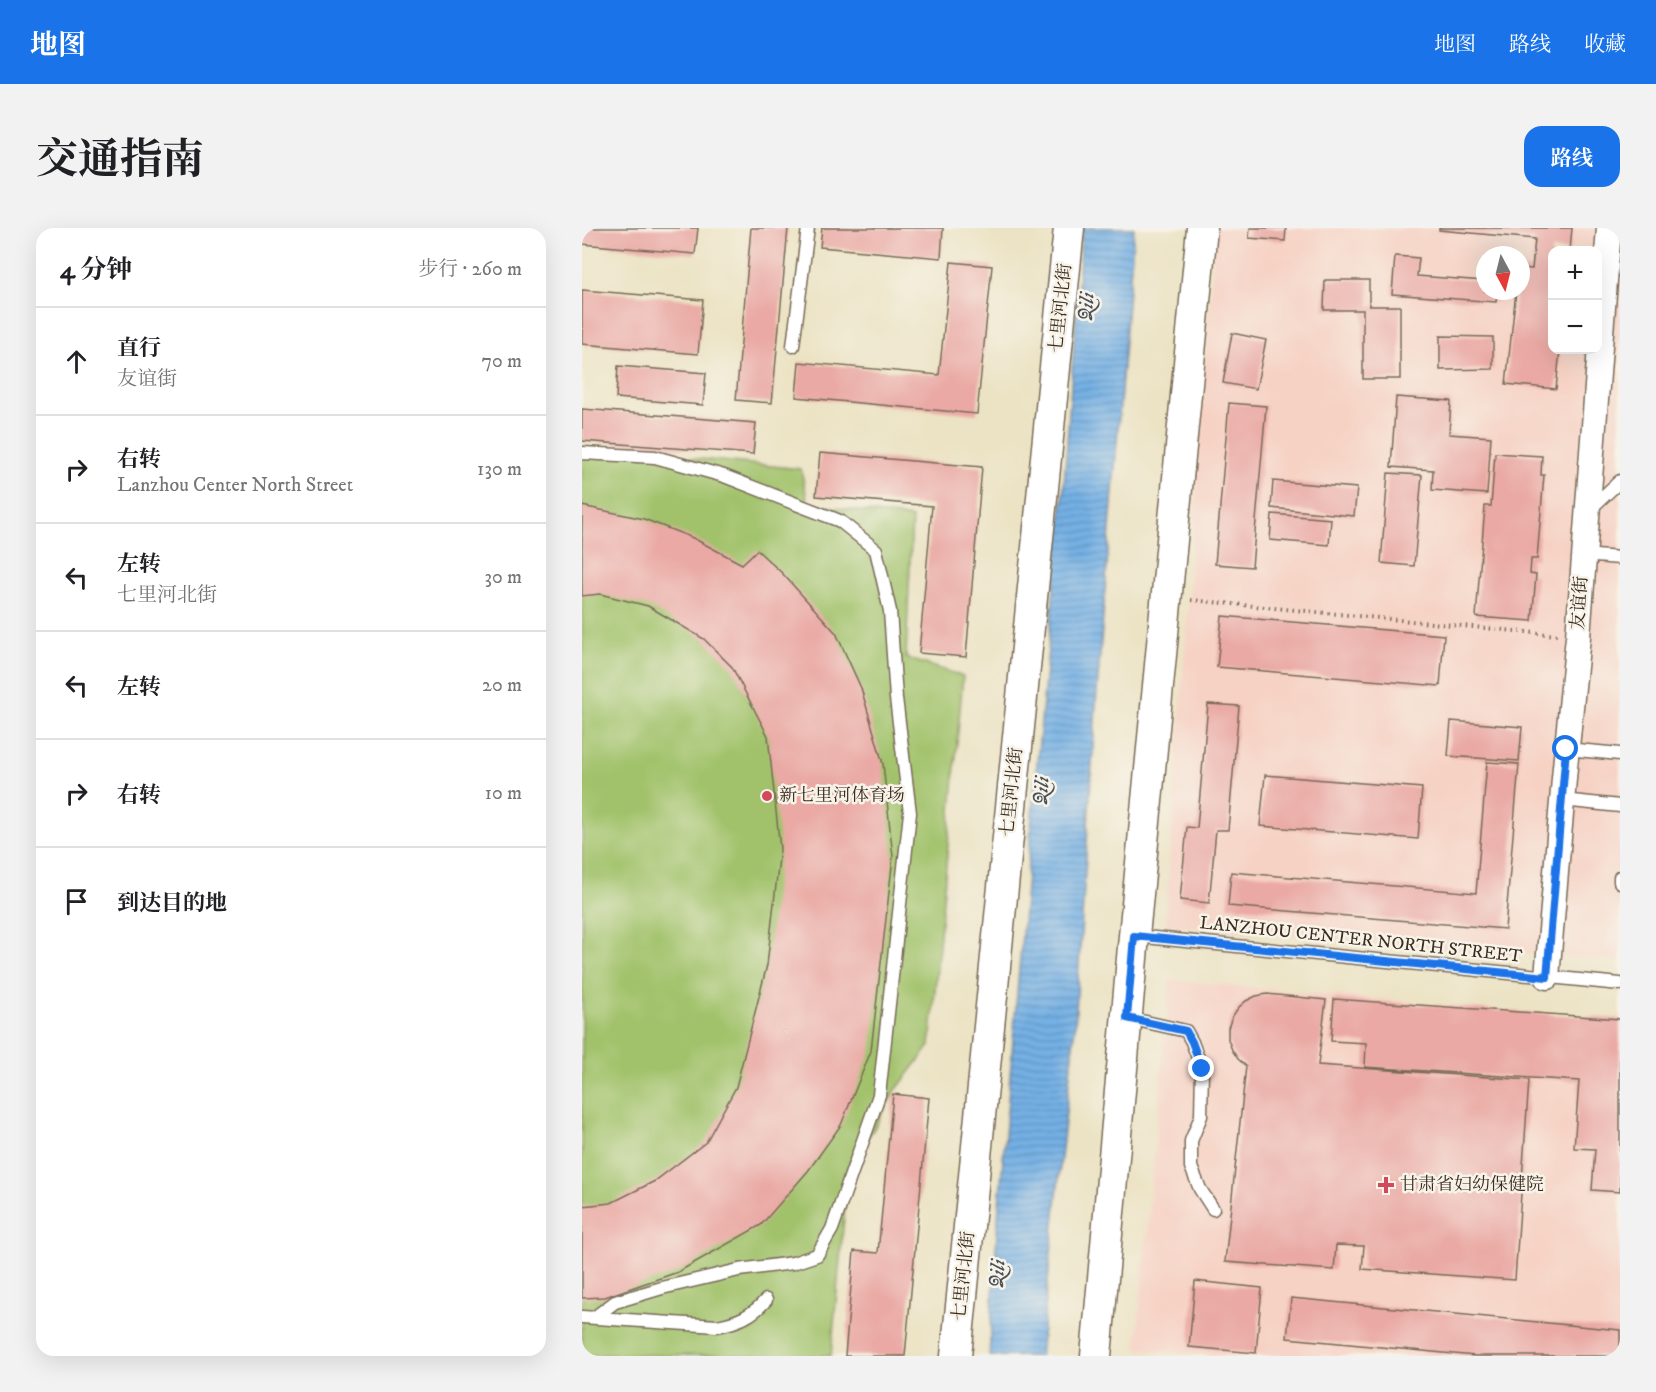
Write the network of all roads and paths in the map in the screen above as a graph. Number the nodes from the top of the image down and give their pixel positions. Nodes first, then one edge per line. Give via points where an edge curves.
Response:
1 (808, 228) edge
2 (1069, 228) edge
3 (1202, 228) edge
4 (1609, 228) edge
5 (794, 346) dead end
6 (582, 453) edge
7 (1620, 481) edge
8 (1587, 512) junction
9 (1583, 555) junction
10 (1620, 558) edge
11 (1167, 598) junction
12 (1578, 637) junction
13 (1566, 749) junction
14 (1620, 754) edge
15 (1562, 800) junction
16 (1620, 806) edge
17 (1620, 877) edge
18 (1620, 882) edge
19 (1134, 936) junction
20 (1547, 977) junction
21 (1620, 984) edge
22 (1127, 1018) junction
23 (1213, 1209) dead end
24 (766, 1300) dead end
25 (582, 1317) edge
26 (595, 1317) junction
27 (956, 1356) edge
28 (1100, 1356) edge

1 - 5 lane
2 - 27 street, 七里河北街
3 - 11 street
4 - 8 street, 友谊街 via 1611,275
6 - 26 lane via 655,457 724,476 840,521 876,550 890,611 910,813 879,1095 832,1229 817,1255 662,1288 615,1302
7 - 8 lane
8 - 9 street, 友谊街
9 - 10 lane
9 - 12 street, 友谊街
11 - 12 path
11 - 19 street
12 - 13 street, 友谊街
13 - 14 lane
13 - 15 street, 友谊街
15 - 16 lane
15 - 20 street, 友谊街
17 - 18 lane
19 - 20 lane, LANZHOU CENTER NORTH STREET
19 - 22 street
20 - 21 lane, LANZHOU CENTER NORTH STREET
22 - 23 lane via 1186,1031 1192,1042 1202,1069 1202,1116 1191,1141 1191,1167
22 - 28 street
24 - 26 lane via 757,1311 737,1322 717,1326
25 - 26 lane

